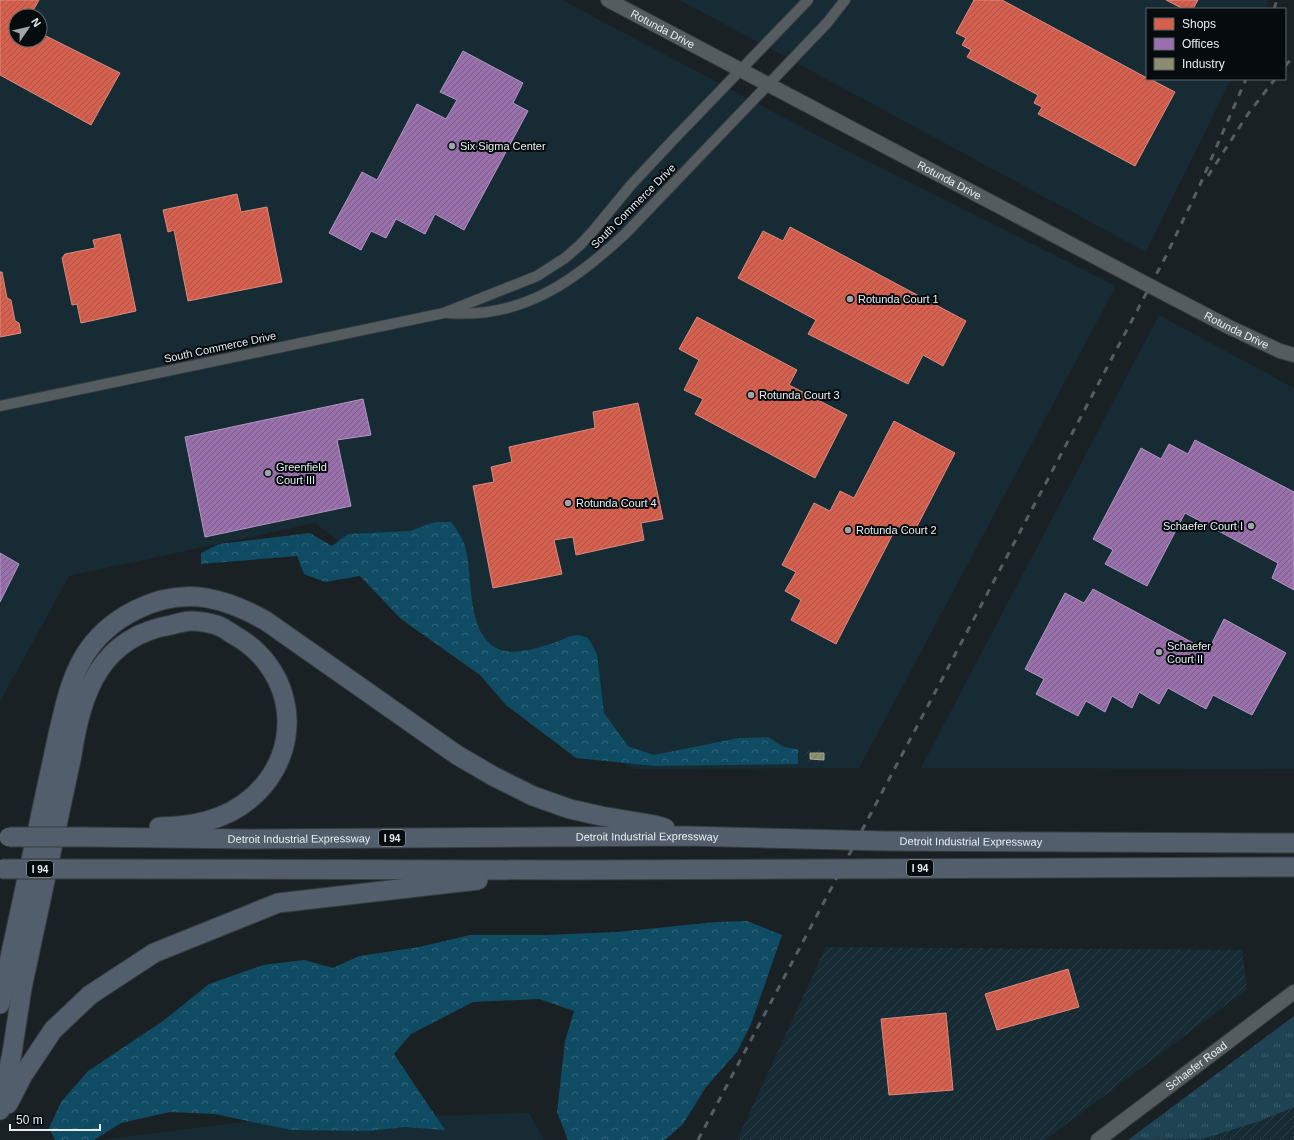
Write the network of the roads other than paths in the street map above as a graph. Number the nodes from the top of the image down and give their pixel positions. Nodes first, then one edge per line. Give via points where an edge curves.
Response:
1 (608, 0) edge
2 (808, 0) edge
3 (845, 0) edge
4 (741, 70) junction
5 (768, 84) junction
6 (444, 313) junction
7 (1294, 354) edge
8 (0, 406) edge
9 (687, 836) junction
10 (4, 837) edge
11 (91, 837) junction
12 (1294, 843) edge
13 (1294, 868) edge
14 (1, 869) edge
15 (570, 870) junction
16 (1294, 992) edge
17 (0, 1004) edge
18 (0, 1110) edge
19 (0, 1119) edge
20 (1098, 1140) edge

1 - 4 main road, Rotunda Drive
2 - 4 street, South Commerce Drive
3 - 5 street, South Commerce Drive via 827,23
4 - 5 main road, Rotunda Drive
4 - 6 street, South Commerce Drive via 700,110 631,185 593,231 565,258 537,276
5 - 6 street, South Commerce Drive via 626,233 581,272 530,301 506,309 465,315
5 - 7 main road, Rotunda Drive via 1229,327 1280,351
6 - 8 street, South Commerce Drive
9 - 11 highway, Detroit Industrial Expressway / I 94 via 246,839
9 - 12 highway, Detroit Industrial Expressway / I 94 via 892,841
9 - 17 highway via 654,825 570,809 533,796 492,776 457,754 255,614 238,606 206,598 190,596 166,600 134,610 103,632 76,671 68,692
10 - 11 highway, Detroit Industrial Expressway / I 94, bridge
11 - 18 highway via 132,827 191,824 227,813 244,804 259,791 276,767 282,751 287,708 275,674 257,651 244,640 218,626 192,621 155,627 128,640 104,662 94,677 76,728 22,988
13 - 15 highway, I 94
14 - 15 highway, I 94, bridge
15 - 19 highway via 278,903 154,953 90,995 53,1030 23,1075
16 - 20 main road, Schaefer Road

